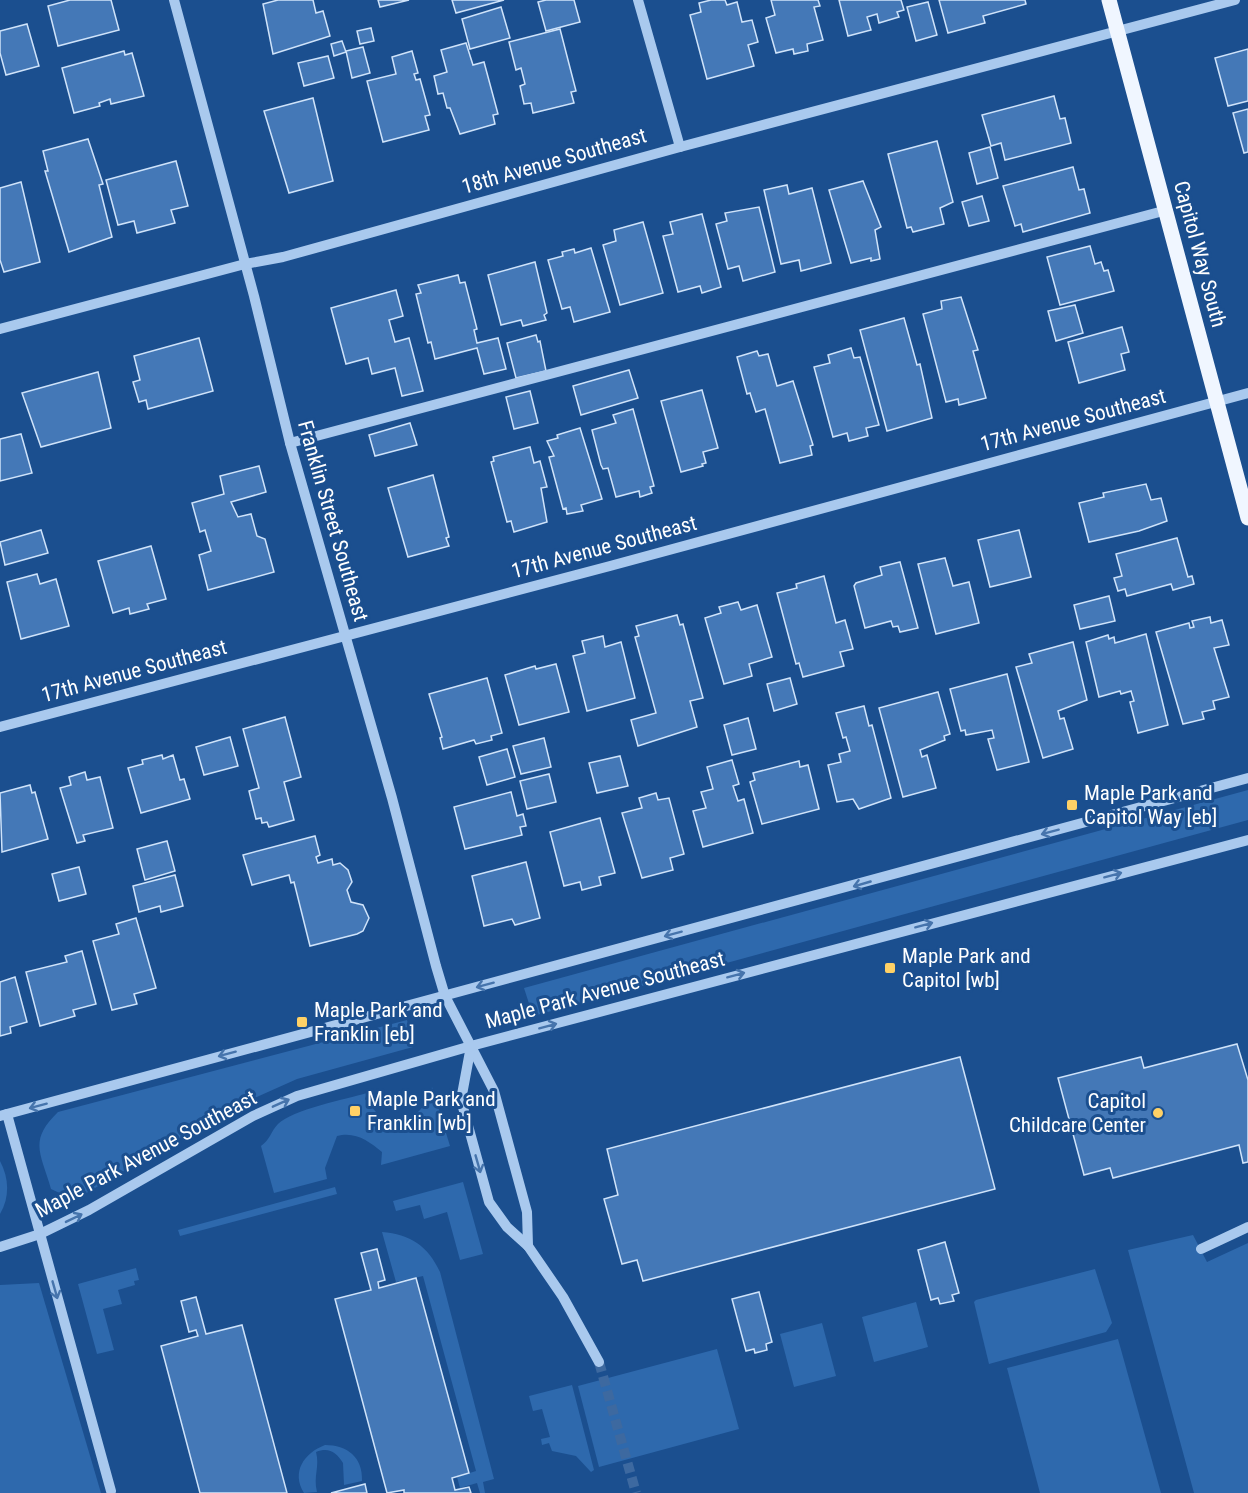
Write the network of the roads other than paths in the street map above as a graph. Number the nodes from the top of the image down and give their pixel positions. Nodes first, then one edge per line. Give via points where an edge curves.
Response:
1 (174, 0) edge
2 (638, 0) edge
3 (1108, 0) edge
4 (1235, 0) edge
5 (1118, 32) junction
6 (680, 147) junction
7 (1167, 210) junction
8 (244, 264) junction
9 (0, 329) edge
10 (1248, 393) edge
11 (1217, 401) junction
12 (290, 443) junction
13 (1248, 518) edge
14 (345, 636) junction
15 (0, 727) edge
16 (1248, 778) edge
17 (1248, 840) edge
18 (445, 996) junction
19 (471, 1046) junction
20 (4, 1115) edge
21 (1248, 1227) edge
22 (40, 1234) junction
23 (528, 1246) junction
24 (0, 1247) edge
25 (1201, 1249) dead end
26 (599, 1362) tunnel mouth
27 (111, 1491) dead end

1 - 8 street, Franklin Street Southeast
2 - 6 street
3 - 5 main road, Capitol Way South
4 - 5 street, 18th Avenue Southeast
5 - 6 street, 18th Avenue Southeast
5 - 7 main road, Capitol Way South
6 - 8 street, 18th Avenue Southeast via 283,257
7 - 11 main road, Capitol Way South
7 - 12 street
8 - 9 street, 18th Avenue Southeast
8 - 12 street, Franklin Street Southeast
10 - 11 street, 17th Avenue Southeast
11 - 13 main road, Capitol Way South
11 - 14 street, 17th Avenue Southeast
12 - 14 street, Franklin Street Southeast
14 - 15 street, 17th Avenue Southeast
14 - 18 street, Franklin Street Southeast
16 -> 18 street, Maple Park Avenue Southeast
19 -> 17 street, Maple Park Avenue Southeast
18 - 19 street, Franklin Street Southeast
18 -> 20 street, Maple Park Avenue Southeast
22 -> 19 street, Maple Park Avenue Southeast via 270,1108 335,1084
19 - 23 street, Franklin Street Southeast via 494,1091 527,1212
19 -> 23 street via 461,1100 472,1146 489,1202 507,1227
20 - 22 street
21 - 25 street
22 - 24 street, Maple Park Avenue Southeast
22 -> 27 street
23 - 26 street via 563,1297

